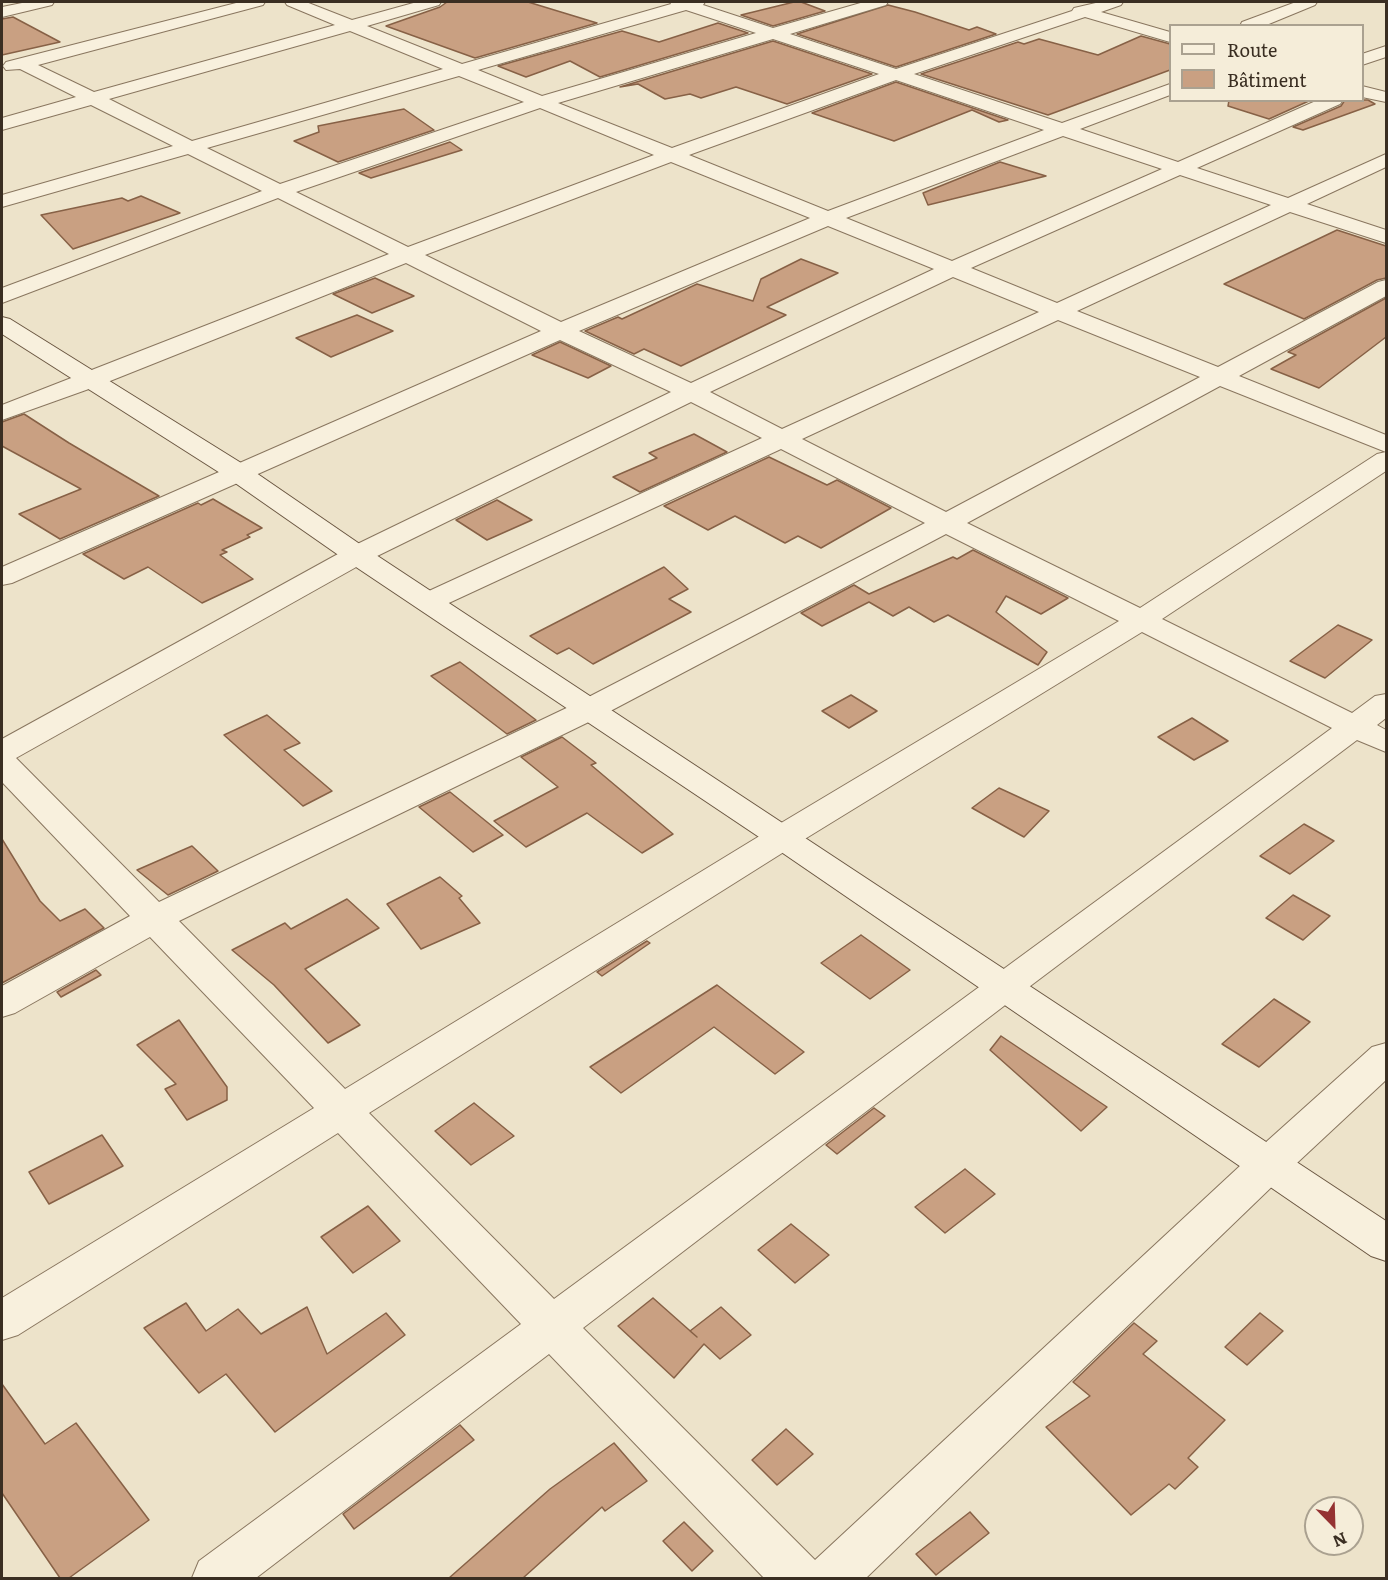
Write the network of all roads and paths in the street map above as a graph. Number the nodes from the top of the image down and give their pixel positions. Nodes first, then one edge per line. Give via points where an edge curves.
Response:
1 (46, 2) edge
2 (257, 2) edge
3 (293, 2) edge
4 (433, 2) edge
5 (687, 2) edge
6 (880, 2) edge
7 (1114, 2) edge
8 (1310, 2) edge
9 (1055, 4) dead end
10 (2, 12) edge
11 (1083, 12) junction
12 (1253, 24) edge
13 (351, 25) junction
14 (776, 32) junction
15 (1169, 37) edge
16 (1386, 51) edge
17 (1364, 59) edge
18 (11, 66) edge
19 (460, 69) junction
20 (897, 74) junction
21 (1169, 89) edge
22 (1364, 92) edge
23 (1386, 97) edge
24 (92, 99) junction
25 (541, 102) junction
26 (1329, 102) edge
27 (2, 124) edge
28 (1064, 129) junction
29 (189, 147) junction
30 (672, 155) junction
31 (1386, 160) edge
32 (1180, 167) junction
33 (279, 191) junction
34 (2, 201) edge
35 (1290, 206) junction
36 (828, 218) junction
37 (1386, 237) edge
38 (406, 255) junction
39 (952, 269) junction
40 (1386, 287) edge
41 (2, 296) edge
42 (1058, 311) junction
43 (2, 324) edge
44 (560, 331) junction
45 (1218, 376) junction
46 (91, 380) junction
47 (691, 392) junction
48 (2, 413) edge
49 (785, 440) junction
50 (1386, 444) edge
51 (1386, 460) edge
52 (237, 472) junction
53 (946, 523) junction
54 (357, 555) junction
55 (2, 577) edge
56 (428, 602) junction
57 (1141, 620) junction
58 (1386, 703) edge
59 (588, 710) junction
60 (1371, 735) edge
61 (2, 752) edge
62 (2, 763) edge
63 (783, 837) junction
64 (153, 919) junction
65 (1004, 986) junction
66 (2, 1003) edge
67 (1386, 1057) edge
68 (341, 1112) junction
69 (1269, 1164) junction
70 (1386, 1243) edge
71 (2, 1321) edge
72 (552, 1328) junction
73 (217, 1578) edge
74 (798, 1578) edge
75 (831, 1578) edge

1 - 10 street
2 - 18 street
3 - 13 street
4 - 13 street
5 - 14 street
5 - 19 street
6 - 14 street
7 - 11 street
8 - 12 street
9 - 11 street
11 - 15 street
11 - 20 street
13 - 19 street
13 - 24 street
14 - 20 street
14 - 25 street
16 - 17 street
18 - 24 street
19 - 25 street
19 - 29 street
20 - 28 street
20 - 30 street
21 - 28 street
22 - 23 street
24 - 27 street
24 - 29 street
25 - 30 street
25 - 33 street
26 - 32 street
28 - 32 street
28 - 36 street
29 - 33 street
29 - 34 street
30 - 36 street
30 - 38 street
31 - 35 street
32 - 35 street
32 - 39 street
33 - 38 street
33 - 41 street
35 - 37 street
35 - 42 street
36 - 39 street
36 - 44 street
38 - 44 street
38 - 46 street
39 - 42 street
39 - 47 street
40 - 45 street
42 - 45 street
42 - 49 street
43 - 46 street
44 - 47 street
44 - 52 street
45 - 50 street
45 - 53 street
46 - 48 street
46 - 52 street
47 - 49 street
47 - 54 street
49 - 53 street
49 - 56 street
51 - 57 street
52 - 54 street
52 - 55 street
53 - 57 street
53 - 59 street
54 - 56 street
54 - 61 street
56 - 59 street
57 - 60 street
57 - 63 street
58 - 60 street
59 - 63 street
59 - 64 street
60 - 65 street
62 - 64 street
63 - 65 street
63 - 68 street
64 - 66 street
64 - 68 street
65 - 69 street
65 - 72 street
67 - 69 street
68 - 71 street
68 - 72 street
69 - 70 street
69 - 75 street
72 - 73 street
72 - 74 street

